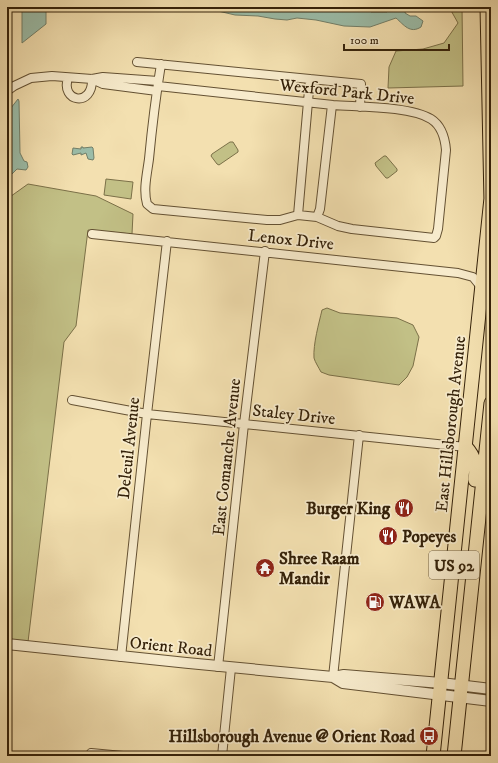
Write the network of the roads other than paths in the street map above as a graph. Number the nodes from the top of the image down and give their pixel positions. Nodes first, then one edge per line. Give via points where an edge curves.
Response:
1 (487, 7) edge
2 (137, 62) dead end
3 (161, 64) junction
4 (68, 78) junction
5 (92, 78) junction
6 (310, 78) junction
7 (158, 86) junction
8 (7, 91) edge
9 (307, 101) junction
10 (332, 104) junction
11 (360, 107) junction
12 (491, 198) edge
13 (491, 202) edge
14 (298, 215) junction
15 (317, 217) junction
16 (92, 234) dead end
17 (167, 241) junction
18 (265, 251) junction
19 (482, 288) junction
20 (475, 359) junction
21 (72, 400) dead end
22 (491, 403) edge
23 (147, 414) junction
24 (244, 424) junction
25 (490, 425) edge
26 (360, 435) junction
27 (466, 446) junction
28 (488, 451) edge
29 (476, 541) junction
30 (7, 644) edge
31 (122, 657) junction
32 (218, 667) junction
33 (231, 668) junction
34 (333, 677) junction
35 (441, 689) junction
36 (491, 689) edge
37 (460, 691) junction
38 (491, 701) edge
39 (91, 753) dead end
40 (123, 756) edge
41 (222, 756) edge
42 (433, 756) edge
43 (454, 756) edge

1 - 13 main road
2 - 3 street
3 - 6 street
3 - 7 street
4 - 5 street, Wexford Park Drive
4 - 5 street via 68,91 72,96 79,98 90,92
4 - 8 street, Wexford Park Drive via 31,78
5 - 7 street, Wexford Park Drive via 102,84
6 - 9 street
6 - 11 street via 361,84
7 - 9 street, Wexford Park Drive
7 - 14 street via 145,196 147,204 153,209 171,212 267,220 280,220
9 - 10 street, Wexford Park Drive
9 - 14 street
10 - 11 street, Wexford Park Drive
10 - 15 street
11 - 15 street, Wexford Park Drive via 421,114 433,120 441,129 446,150 436,236 434,238 352,229
12 - 13 main road, US 92
13 - 19 main road, US 92
14 - 15 street
16 - 17 street, Lenox Drive
17 - 18 street, Lenox Drive
17 - 23 street, Deleuil Avenue
18 - 19 street, Lenox Drive via 458,273 473,277
18 - 24 street, East Comanche Avenue
19 - 20 main road, East Hillsborough Avenue / US 92
20 - 27 main road, East Hillsborough Avenue / US 92
20 - 28 main road via 478,379 475,433 478,442
21 - 23 street, Staley Drive
22 - 25 main road, US 92
23 - 24 street, Staley Drive
23 - 31 street, Deleuil Avenue
24 - 26 street, Staley Drive
24 - 32 street, East Comanche Avenue
25 - 28 main road, US 92
26 - 27 street, Staley Drive
26 - 34 street
27 - 29 main road via 476,464 472,515
27 - 35 main road, East Hillsborough Avenue / US 92
28 - 29 main road, US 92
29 - 37 main road, US 92
30 - 31 street, Orient Road
31 - 32 street, Orient Road
32 - 33 street, Orient Road
33 - 34 street, Orient Road
33 - 41 street
34 - 35 street, Orient Road via 344,675
35 - 37 street, Orient Road
35 - 42 main road, East Hillsborough Avenue / US 92
36 - 37 street, Orient Road
37 - 38 street, Orient Road
37 - 43 main road, US 92
39 - 40 street

